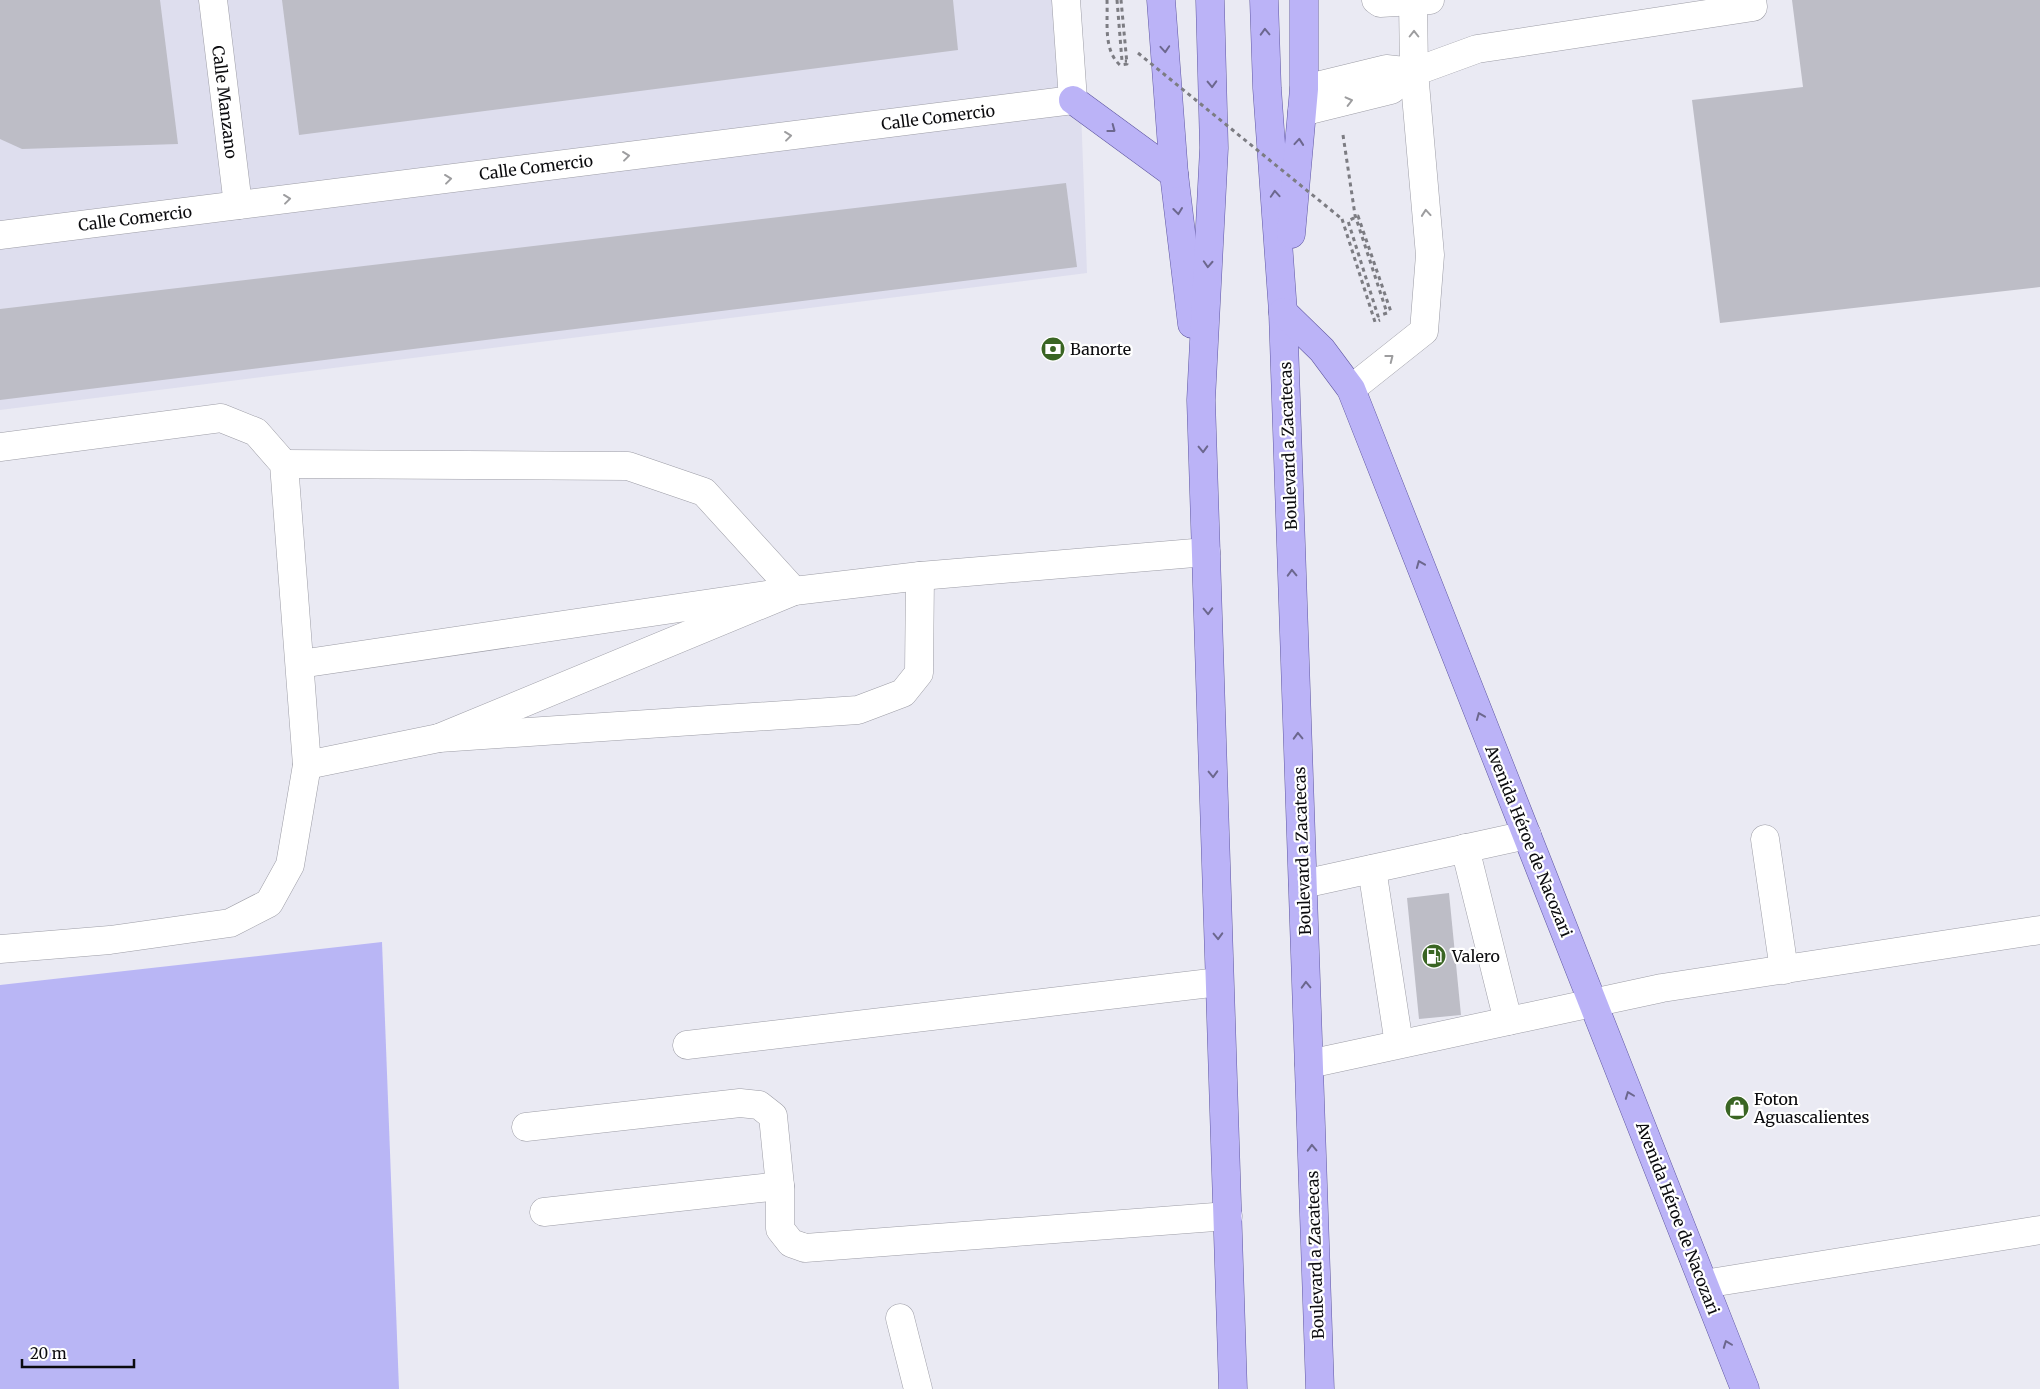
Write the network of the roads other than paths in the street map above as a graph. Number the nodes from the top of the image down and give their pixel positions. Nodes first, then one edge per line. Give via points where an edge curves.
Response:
1 (213, 0) edge
2 (1066, 0) edge
3 (1161, 0) edge
4 (1210, 0) edge
5 (1264, 0) edge
6 (1304, 0) edge
7 (1376, 0) edge
8 (1752, 0) edge
9 (1420, 1) edge
10 (1414, 72) junction
11 (1073, 100) junction
12 (1303, 101) junction
13 (1174, 174) junction
14 (238, 205) junction
15 (0, 234) edge
16 (1283, 312) junction
17 (1351, 388) junction
18 (1201, 400) junction
19 (0, 447) edge
20 (284, 464) junction
21 (1206, 552) junction
22 (920, 576) junction
23 (794, 590) junction
24 (300, 664) junction
25 (439, 738) junction
26 (307, 765) junction
27 (1527, 835) junction
28 (1765, 839) dead end
29 (1465, 848) junction
30 (1372, 869) junction
31 (1303, 884) junction
32 (2040, 930) edge
33 (0, 949) edge
34 (1784, 970) junction
35 (1220, 982) junction
36 (1593, 1002) junction
37 (1508, 1021) junction
38 (1399, 1044) junction
39 (687, 1045) dead end
40 (1309, 1064) junction
41 (526, 1127) dead end
42 (780, 1186) junction
43 (544, 1212) dead end
44 (1228, 1216) junction
45 (2040, 1230) edge
46 (1704, 1284) junction
47 (900, 1318) dead end
48 (918, 1389) edge
49 (1233, 1389) edge
50 (1320, 1389) edge
51 (1745, 1389) edge

1 - 14 street, Calle Manzano
2 - 11 street
3 -> 13 main road
4 -> 18 main road via 1214,148
16 -> 5 main road, Boulevard a Zacatecas
6 - 12 main road, Boulevard a Zacatecas
7 - 9 street via 1380,3
8 - 10 street via 1754,7 1477,49
10 -> 9 street
10 - 12 street via 1386,69
17 -> 10 street via 1424,331 1430,255
11 -> 13 main road
14 -> 11 street, Calle Comercio
16 -> 12 main road, Boulevard a Zacatecas
13 -> 18 main road
14 - 15 street, Calle Comercio
16 - 17 main road, Avenida Héroe de Nacozari via 1322,350
31 -> 16 main road, Boulevard a Zacatecas
27 -> 17 main road, Avenida Héroe de Nacozari
18 -> 21 main road
19 - 20 street via 221,418 256,432
20 - 23 street via 628,466 704,492
20 - 24 street
21 - 22 street
21 -> 35 main road
22 - 23 street
22 - 25 street via 919,673 903,693 858,710
23 - 24 street
23 - 25 street
24 - 26 street
25 - 26 street
26 - 33 street via 290,865 269,902 230,923 110,940
27 - 29 street
27 - 36 main road, Avenida Héroe de Nacozari
28 - 34 street
29 - 30 street
29 - 37 street
30 - 31 street
30 - 38 street
40 -> 31 main road, Boulevard a Zacatecas
32 - 34 street
34 - 36 street
35 - 39 street
35 - 44 main road
36 - 37 street
46 -> 36 main road, Avenida Héroe de Nacozari
37 - 38 street
38 - 40 street
50 -> 40 main road, Boulevard a Zacatecas
41 - 42 street via 740,1103 759,1105 773,1116
42 - 43 street
42 - 44 street via 780,1229 791,1243 805,1248
44 - 49 main road
45 - 46 street
51 -> 46 main road, Avenida Héroe de Nacozari
47 - 48 street

